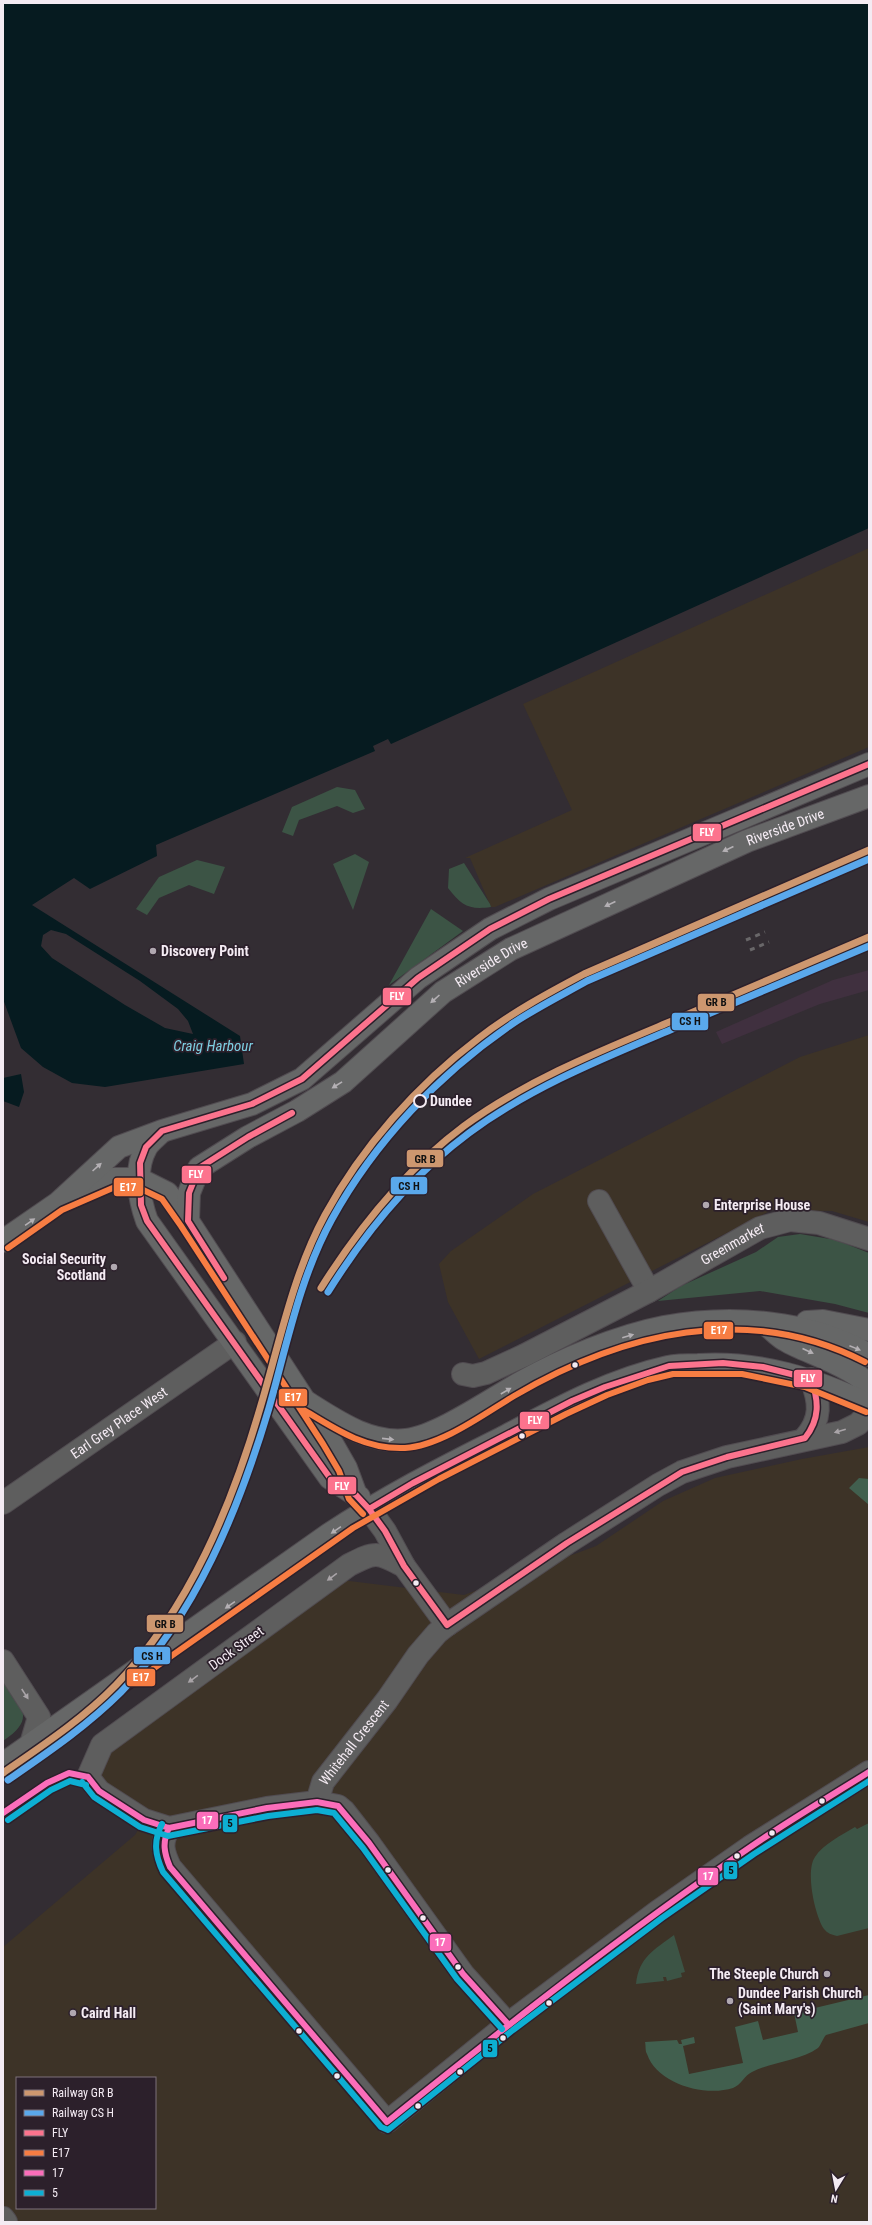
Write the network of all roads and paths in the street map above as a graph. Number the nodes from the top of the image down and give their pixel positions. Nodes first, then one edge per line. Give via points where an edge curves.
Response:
1 (869, 764) edge
2 (869, 796) edge
3 (162, 1131) junction
4 (139, 1179) junction
5 (599, 1201) dead end
6 (58, 1202) junction
7 (188, 1221) junction
8 (869, 1240) edge
9 (3, 1241) edge
10 (649, 1291) junction
11 (764, 1323) junction
12 (869, 1330) edge
13 (235, 1342) junction
14 (869, 1355) edge
15 (463, 1374) dead end
16 (811, 1379) junction
17 (869, 1390) edge
18 (303, 1400) junction
19 (869, 1405) edge
20 (869, 1413) edge
21 (805, 1438) junction
22 (362, 1502) junction
23 (3, 1503) edge
24 (404, 1566) junction
25 (447, 1625) junction
26 (3, 1661) edge
27 (31, 1744) junction
28 (3, 1764) edge
29 (869, 1772) edge
30 (88, 1777) joint
31 (317, 1802) junction
32 (169, 1828) junction
33 (508, 2024) junction
34 (3, 2218) edge
35 (6, 2222) edge

1 - 3 main road, Riverside Drive via 549,899 490,929 418,978 302,1079 252,1104
2 -> 7 main road, Riverside Drive via 747,841 505,953 443,992 343,1082 248,1136 199,1168 190,1193
3 - 4 main road via 146,1147 140,1163
6 -> 3 main road, Riverside Drive via 119,1147
4 - 6 main road via 113,1179
4 - 7 main road via 167,1193
4 - 13 main road via 141,1205 147,1221
5 - 10 street
9 -> 6 main road
7 - 18 main road
8 - 10 street, Greenmarket via 819,1223 790,1220 760,1228
10 - 15 street, Greenmarket via 486,1373 473,1376
11 - 12 main road via 823,1321
11 -> 14 main road via 819,1333
11 -> 17 main road via 786,1341 851,1370
18 -> 11 main road via 360,1434 386,1440 405,1440 428,1436 524,1381 624,1337 665,1327 712,1322
13 - 22 main road via 330,1478
13 - 23 street, Earl Grey Place West
16 - 19 main road
16 - 21 street via 818,1400 818,1417 812,1431
16 - 22 main road via 763,1367 723,1363 669,1366 605,1387 414,1483
18 - 22 main road via 346,1468
20 -> 21 street, Whitehall Crescent via 858,1424 842,1432
21 - 25 street, Whitehall Crescent via 727,1457 682,1472 567,1543
22 - 24 street via 384,1531
22 -> 27 main road
24 - 25 street
24 -> 30 street, Dock Street via 385,1556 369,1554 349,1565 102,1745
25 - 31 street, Whitehall Crescent via 418,1655 387,1700 323,1782
26 -> 27 street via 39,1717
27 - 28 main road
29 - 33 street via 750,1847 657,1912
30 - 32 street, Whitehall Crescent via 99,1791 144,1820
31 - 32 street, Whitehall Crescent via 267,1808
31 - 33 street via 328,1802 344,1810 463,1974
32 - 33 street via 163,1839 163,1852 170,1867 387,2122
34 - 35 street

